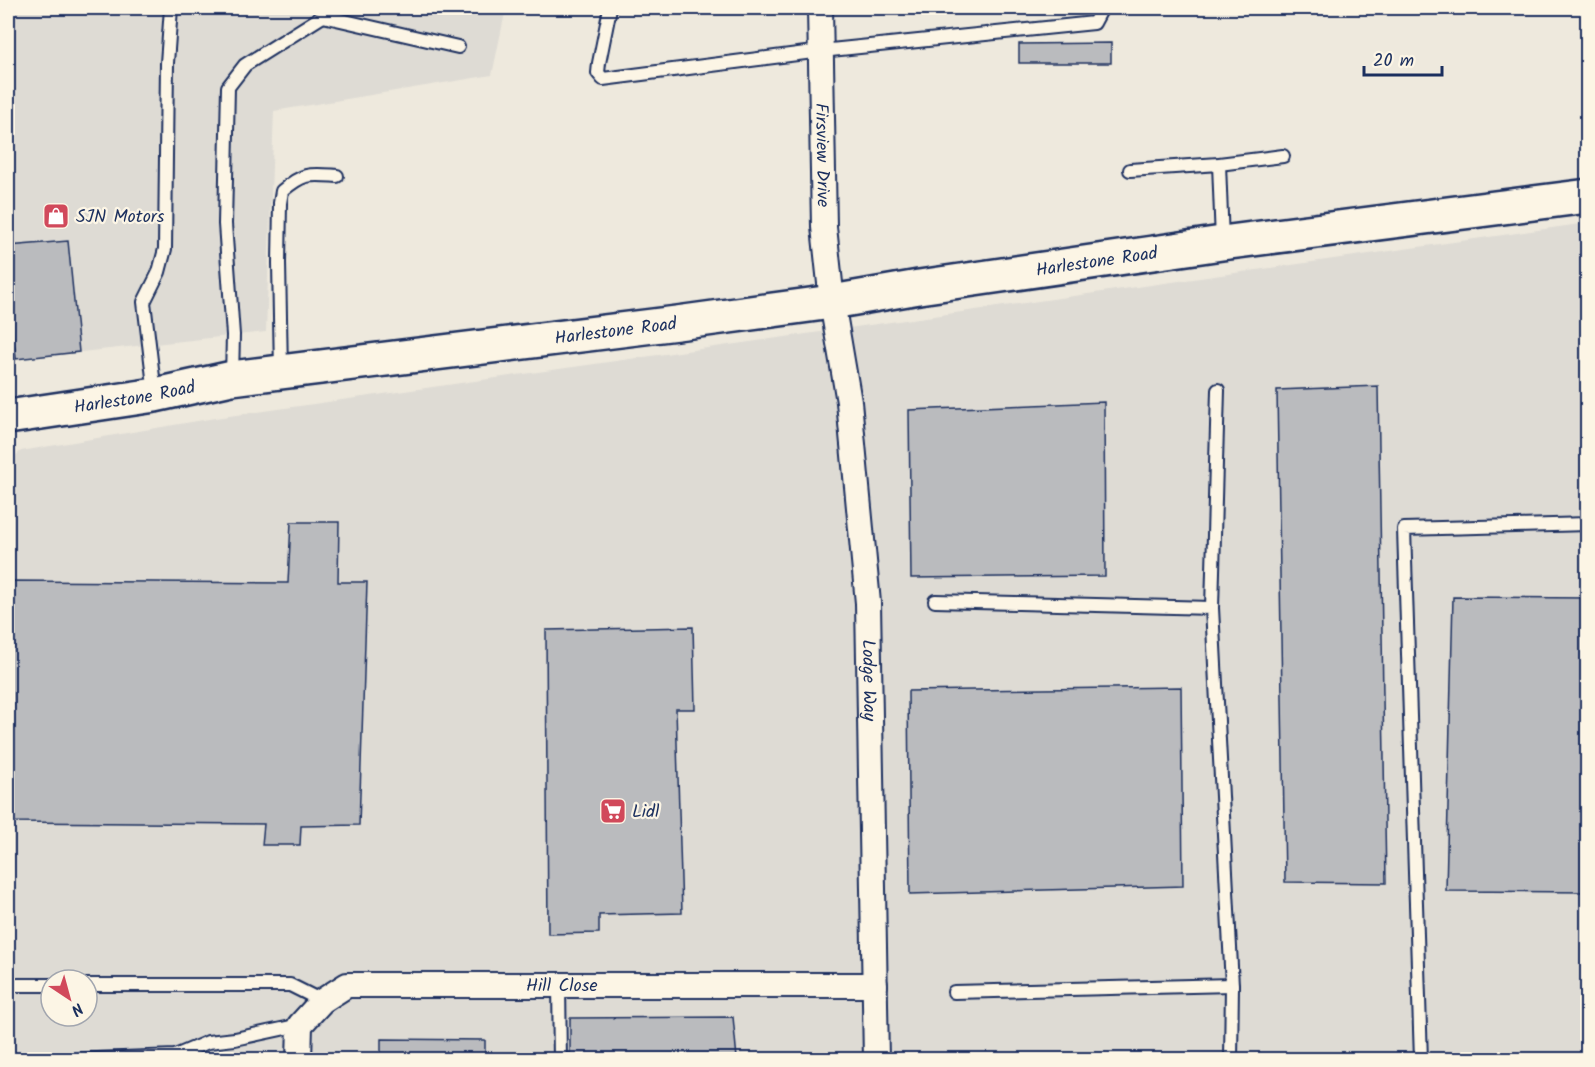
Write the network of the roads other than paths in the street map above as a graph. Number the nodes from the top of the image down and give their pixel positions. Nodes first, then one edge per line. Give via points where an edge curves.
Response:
1 (171, 8) edge
2 (610, 8) edge
3 (820, 8) edge
4 (1102, 8) edge
5 (326, 12) edge
6 (458, 47) dead end
7 (820, 51) junction
8 (1282, 156) dead end
9 (1219, 164) junction
10 (1130, 170) dead end
11 (337, 176) dead end
12 (1587, 196) edge
13 (1222, 243) junction
14 (832, 302) junction
15 (281, 372) junction
16 (232, 378) junction
17 (1218, 390) dead end
18 (155, 395) junction
19 (8, 417) edge
20 (1587, 524) edge
21 (934, 601) dead end
22 (1212, 608) junction
23 (8, 985) edge
24 (39, 985) edge
25 (99, 985) edge
26 (559, 985) junction
27 (875, 985) junction
28 (1232, 985) junction
29 (954, 992) dead end
30 (322, 1001) junction
31 (300, 1025) junction
32 (70, 1059) edge
33 (298, 1059) edge
34 (560, 1059) edge
35 (876, 1059) edge
36 (1231, 1059) edge
37 (1421, 1059) edge

1 - 18 lane via 165,249 144,302
2 - 7 lane via 598,73 603,79
3 - 7 street, Firsview Drive
4 - 7 lane via 1094,23
5 - 6 lane
5 - 16 lane via 245,65 228,87 225,224
7 - 14 street, Firsview Drive via 824,227
8 - 9 lane
9 - 10 lane
9 - 13 lane
11 - 15 lane via 310,174 282,191
12 - 13 main road, Harlestone Road
13 - 14 main road, Harlestone Road
14 - 15 main road, Harlestone Road
14 - 27 street, Lodge Way via 849,402 868,603
15 - 16 main road, Harlestone Road
16 - 18 main road, Harlestone Road
17 - 22 lane
18 - 19 main road, Harlestone Road
20 - 37 lane via 1404,530
21 - 22 lane
22 - 28 lane
23 - 24 lane
25 - 30 lane via 290,984
26 - 27 street, Hill Close
26 - 30 street, Hill Close via 347,986
26 - 34 lane
27 - 35 street, Lodge Way
28 - 29 lane
28 - 36 lane
30 - 31 street, Hill Close
31 - 32 lane via 208,1042 175,1056
31 - 33 street

